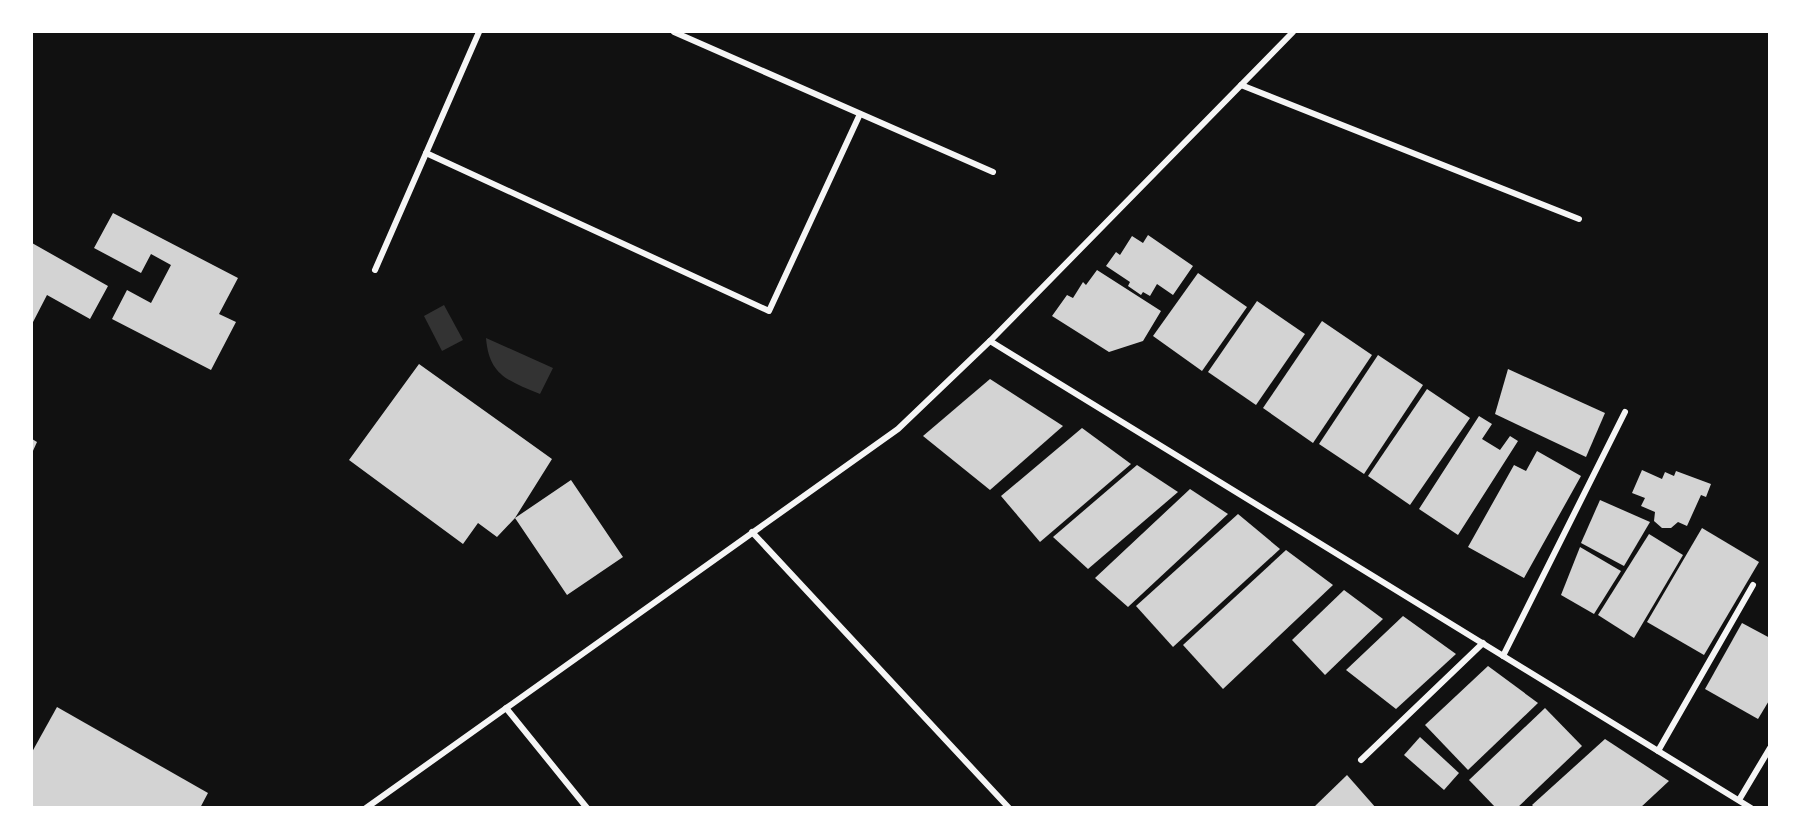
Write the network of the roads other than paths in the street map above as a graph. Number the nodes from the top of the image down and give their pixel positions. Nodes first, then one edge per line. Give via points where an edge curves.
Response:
1 (479, 32) edge
2 (674, 32) edge
3 (1293, 32) edge
4 (1240, 85) junction
5 (860, 114) junction
6 (426, 153) junction
7 (993, 172) dead end
8 (1579, 219) dead end
9 (375, 270) dead end
10 (990, 341) junction
11 (1625, 412) dead end
12 (752, 532) junction
13 (1754, 585) dead end
14 (1483, 643) junction
15 (1503, 656) junction
16 (506, 708) junction
17 (1770, 748) edge
18 (1658, 750) junction
19 (1361, 760) dead end
20 (1739, 800) junction
21 (366, 807) edge
22 (587, 807) edge
23 (1009, 807) edge
24 (1751, 807) edge

1 - 6 street
2 - 5 street
3 - 4 street
4 - 8 street
4 - 10 street
5 - 6 street via 769,311
5 - 7 street
6 - 9 street
10 - 12 street via 898,429
10 - 14 street
11 - 15 street
12 - 16 street
12 - 23 street
13 - 18 street
14 - 15 street
14 - 19 street
15 - 18 street
16 - 21 street
16 - 22 street
17 - 20 street
18 - 20 street
20 - 24 street

